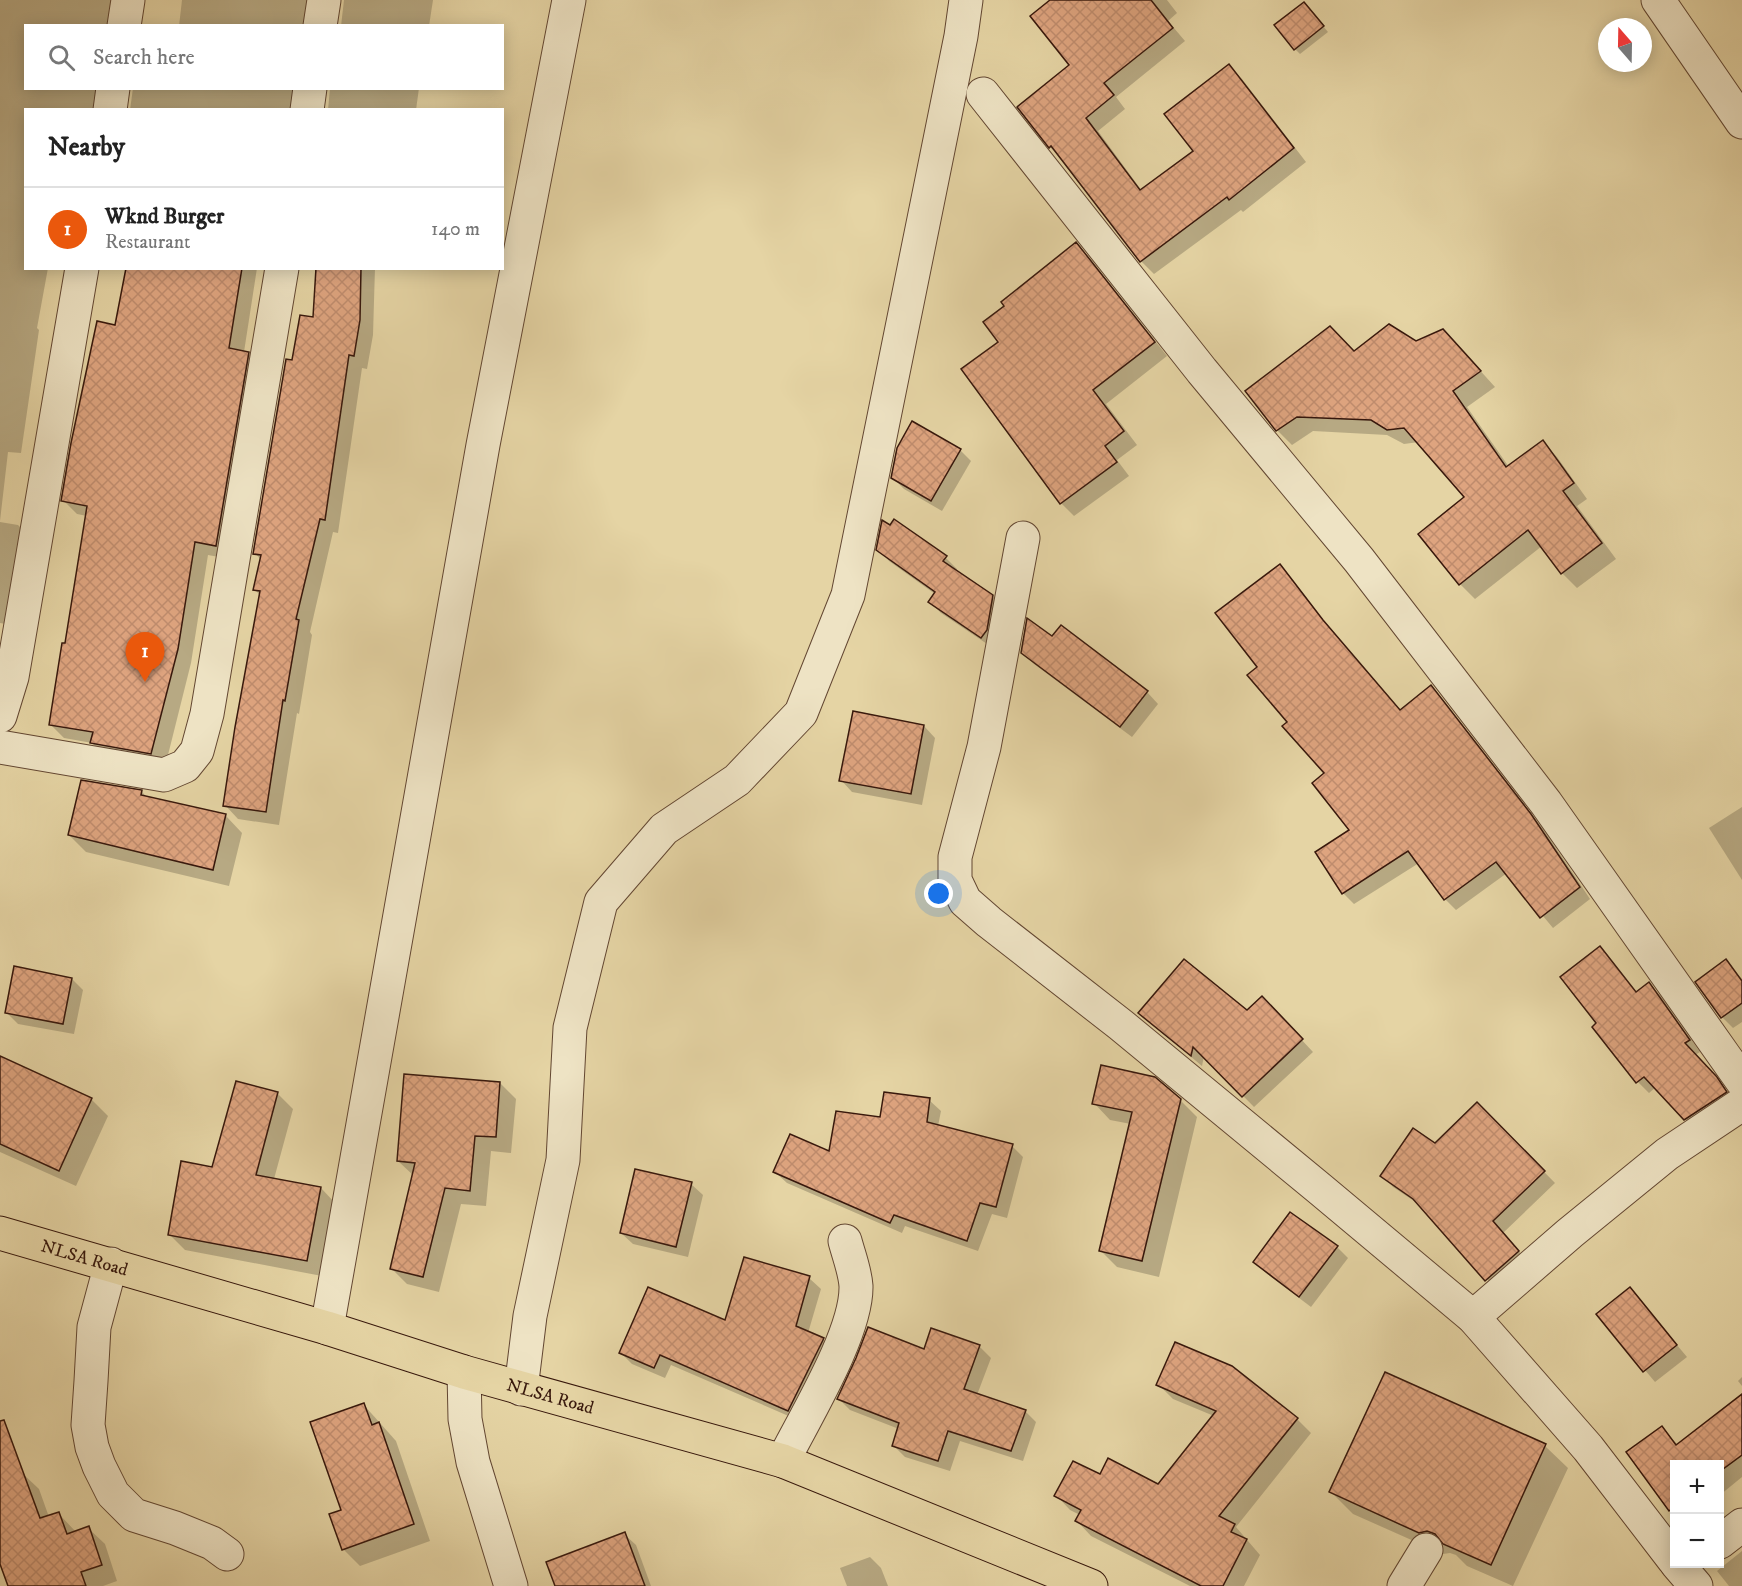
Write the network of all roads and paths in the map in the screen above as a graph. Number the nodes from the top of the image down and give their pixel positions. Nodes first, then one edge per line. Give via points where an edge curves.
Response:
1 (129, 0) edge
2 (324, 0) edge
3 (569, 0) edge
4 (966, 0) edge
5 (1658, 0) edge
6 (124, 24) edge
7 (320, 24) edge
8 (113, 90) edge
9 (310, 90) edge
10 (983, 94) dead end
11 (110, 108) edge
12 (307, 108) edge
13 (1742, 122) edge
14 (82, 270) edge
15 (282, 270) edge
16 (1023, 538) dead end
17 (6, 676) edge
18 (0, 716) edge
19 (0, 747) edge
20 (1742, 1081) edge
21 (1742, 1104) edge
22 (0, 1233) edge
23 (845, 1241) dead end
24 (111, 1264) junction
25 (1473, 1317) junction
26 (327, 1328) junction
27 (464, 1372) junction
28 (521, 1389) junction
29 (783, 1461) junction
30 (1742, 1525) edge
31 (1724, 1538) edge
32 (1426, 1550) dead end
33 (228, 1554) dead end
34 (1684, 1569) edge
35 (511, 1586) edge
36 (1091, 1586) edge
37 (1404, 1586) edge

1 - 6 street
2 - 7 street
3 - 26 street via 483,445
4 - 28 street via 848,595 801,713 737,780 664,829 601,902 570,1028 563,1160 530,1316
5 - 13 street
8 - 11 street
9 - 12 street
10 - 20 street via 1202,371 1366,569 1546,803
14 - 17 street
15 - 19 street via 207,714 197,751 185,766 164,774
16 - 25 street via 984,747 955,857 955,880 965,901 1312,1181
17 - 18 street
21 - 25 street via 1667,1154
22 - 24 main road, NLSA Road
23 - 29 street via 856,1287 849,1324
24 - 26 main road, NLSA Road
24 - 33 street via 94,1327 88,1425 99,1466 113,1494 134,1515 176,1528
25 - 34 street via 1588,1448
26 - 27 main road, NLSA Road
27 - 28 main road, NLSA Road
27 - 35 street via 465,1419 473,1462
28 - 29 main road, NLSA Road
29 - 36 main road, NLSA Road
30 - 31 street
32 - 37 street

